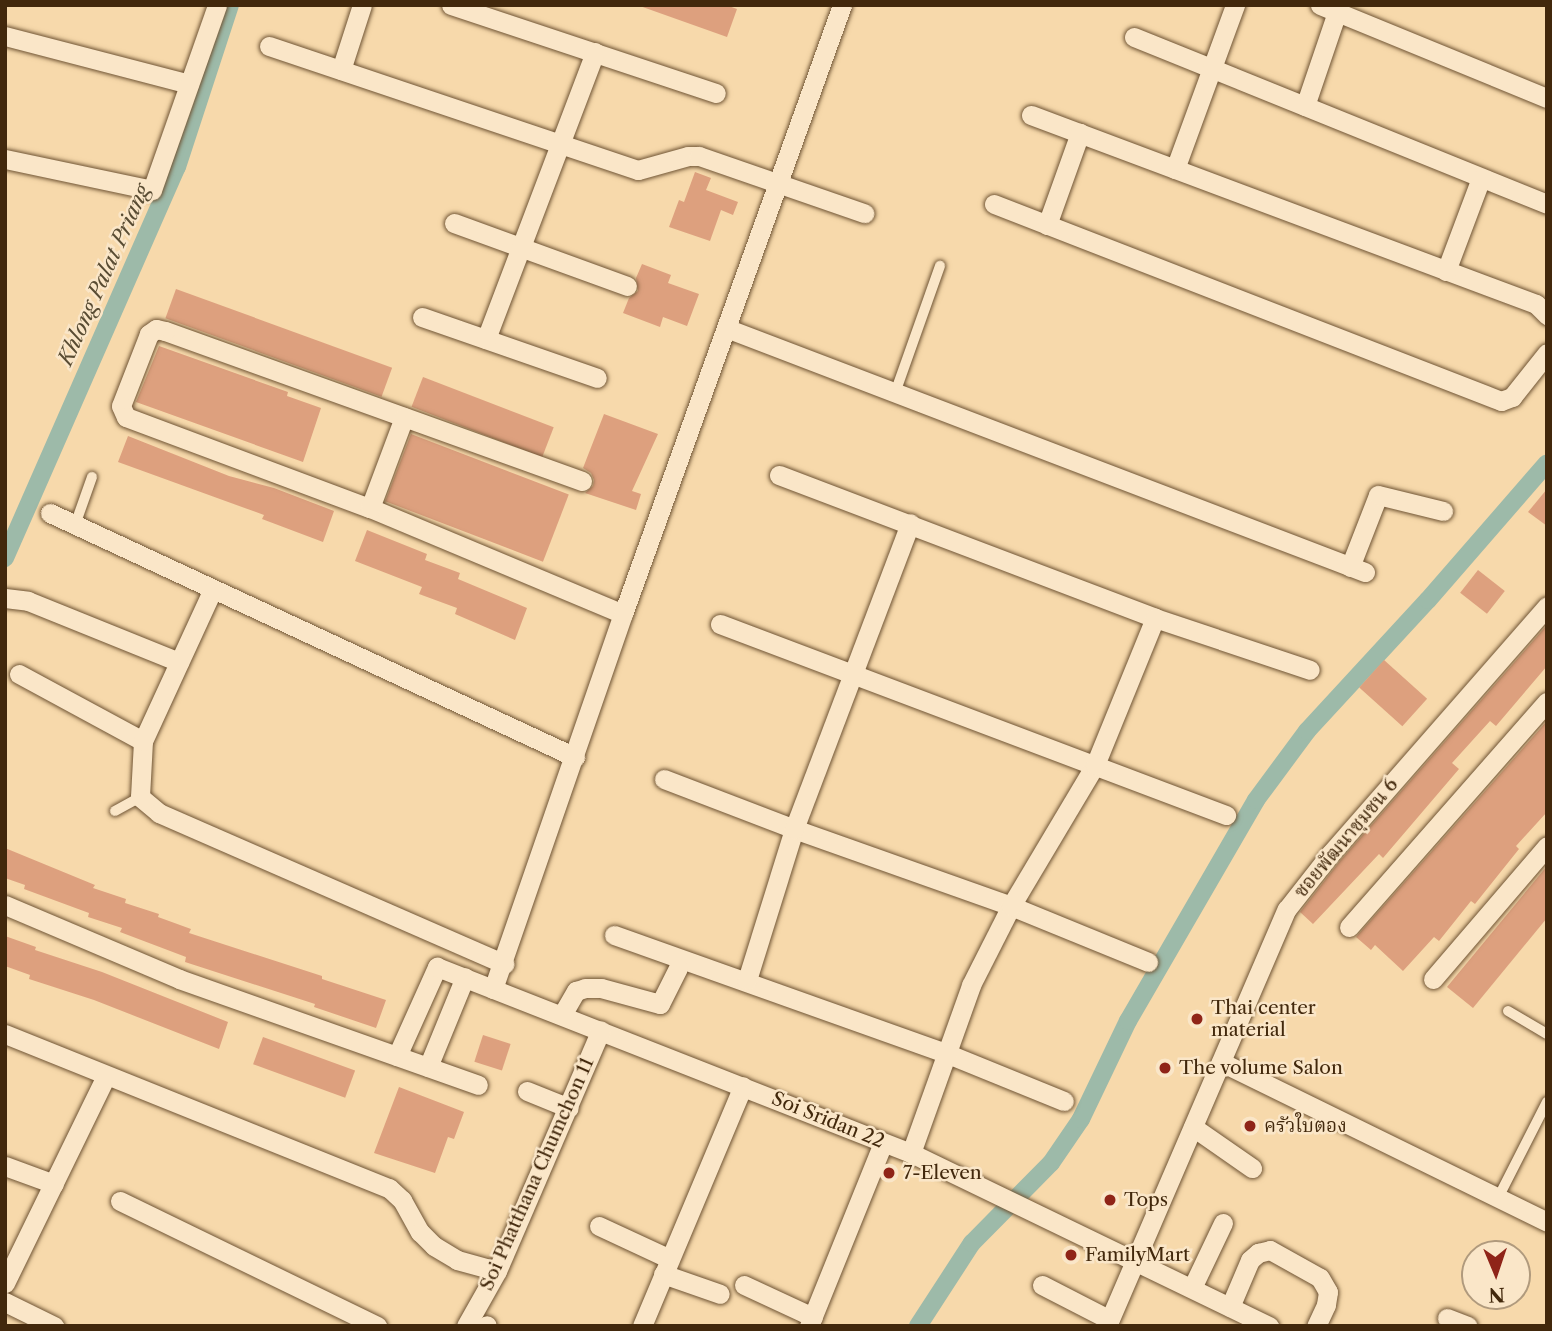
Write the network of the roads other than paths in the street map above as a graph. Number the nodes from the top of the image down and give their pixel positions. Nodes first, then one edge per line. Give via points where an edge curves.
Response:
1 (217, 5) edge
2 (362, 5) edge
3 (451, 5) edge
4 (842, 5) edge
5 (1235, 5) edge
6 (1329, 9) edge
7 (5, 36) edge
8 (1134, 37) dead end
9 (269, 46) dead end
10 (595, 52) junction
11 (1211, 68) junction
12 (341, 70) junction
13 (190, 84) junction
14 (716, 93) dead end
15 (1547, 98) edge
16 (1305, 106) junction
17 (1031, 115) dead end
18 (1080, 134) junction
19 (561, 145) junction
20 (5, 159) edge
21 (1175, 169) junction
22 (1481, 178) junction
23 (778, 181) junction
24 (994, 204) dead end
25 (1547, 204) edge
26 (864, 213) dead end
27 (454, 223) dead end
28 (1047, 225) junction
29 (523, 248) junction
30 (940, 266) dead end
31 (1446, 271) junction
32 (626, 286) dead end
33 (1547, 315) edge
34 (422, 317) dead end
35 (726, 328) junction
36 (486, 339) junction
37 (1547, 353) edge
38 (597, 378) dead end
39 (895, 393) junction
40 (404, 417) junction
41 (779, 475) dead end
42 (92, 477) dead end
43 (582, 481) dead end
44 (370, 508) junction
45 (1443, 511) dead end
46 (50, 513) dead end
47 (910, 523) junction
48 (75, 525) junction
49 (212, 591) junction
50 (5, 598) edge
51 (1547, 606) edge
52 (622, 614) junction
53 (1155, 618) junction
54 (720, 624) dead end
55 (179, 662) junction
56 (1310, 670) dead end
57 (19, 674) dead end
58 (852, 675) junction
59 (1547, 702) edge
60 (143, 741) junction
61 (575, 757) junction
62 (1095, 765) junction
63 (664, 779) dead end
64 (141, 797) junction
65 (115, 811) dead end
66 (1226, 816) dead end
67 (794, 830) junction
68 (1547, 846) edge
69 (5, 905) edge
70 (1010, 906) junction
71 (1349, 927) dead end
72 (614, 935) dead end
73 (1148, 962) dead end
74 (504, 964) junction
75 (678, 968) dead end
76 (465, 977) junction
77 (1433, 979) dead end
78 (747, 980) junction
79 (493, 989) junction
80 (1508, 1011) dead end
81 (562, 1015) junction
82 (601, 1030) junction
83 (5, 1034) edge
84 (1547, 1034) edge
85 (948, 1054) junction
86 (397, 1056) junction
87 (1221, 1062) junction
88 (428, 1067) junction
89 (106, 1076) junction
90 (478, 1085) dead end
91 (743, 1086) junction
92 (527, 1091) dead end
93 (1064, 1101) dead end
94 (1547, 1102) edge
95 (569, 1108) junction
96 (1192, 1127) junction
97 (883, 1143) junction
98 (911, 1153) junction
99 (5, 1166) edge
100 (1252, 1168) dead end
101 (54, 1184) junction
102 (1498, 1198) junction
103 (120, 1201) dead end
104 (1547, 1222) edge
105 (1223, 1223) dead end
106 (599, 1226) dead end
107 (1136, 1261) junction
108 (666, 1267) junction
109 (497, 1271) junction
110 (5, 1283) edge
111 (744, 1285) dead end
112 (1042, 1285) dead end
113 (1192, 1288) junction
114 (720, 1294) dead end
115 (5, 1303) edge
116 (1230, 1307) junction
117 (1447, 1318) dead end
118 (811, 1322) edge
119 (1109, 1323) edge
120 (480, 1324) edge
121 (54, 1326) edge
122 (377, 1326) edge
123 (642, 1326) edge
124 (1269, 1326) edge
125 (1316, 1326) edge
126 (1468, 1326) edge

1 - 13 street
2 - 12 street
3 - 10 street
4 - 23 street
5 - 11 street
6 - 15 street
6 - 16 street
7 - 13 street
8 - 11 street
9 - 12 street
10 - 14 street
10 - 19 street
11 - 16 street
11 - 21 street
12 - 19 street
13 - 20 street via 152,190
16 - 22 street
17 - 18 street
18 - 21 street
18 - 28 street
19 - 23 street via 638,170 699,156
19 - 29 street
21 - 31 street
22 - 25 street
22 - 31 street
23 - 26 street
23 - 35 street
24 - 28 street
27 - 29 street
28 - 37 street via 1501,401 1512,397
29 - 32 street
29 - 36 street
30 - 39 lane
31 - 33 street via 1535,304
34 - 36 street
35 - 39 street
35 - 52 street
36 - 38 street
39 - 45 street via 1358,569 1378,495
40 - 43 street
40 - 44 street
40 - 44 street via 156,330 149,334 121,406 126,417
41 - 47 street
42 - 48 lane
44 - 52 street
46 - 48 street
47 - 53 street
47 - 58 street
48 - 49 street
49 - 55 street
49 - 61 street
50 - 55 street via 28,601
51 - 87 street, ซอยพัฒนาชุมชน 6 via 1296,894
52 - 61 street
53 - 56 street
53 - 62 street
54 - 58 street
55 - 60 street
57 - 60 street
58 - 62 street
58 - 67 street
59 - 71 street
60 - 64 street
61 - 74 street
62 - 66 street
62 - 70 street
63 - 67 street
64 - 65 lane
64 - 74 street via 159,813
67 - 70 street
67 - 78 street
68 - 77 street
69 - 86 street via 179,979
70 - 73 street
70 - 85 street via 971,985
72 - 78 street
74 - 79 street
75 - 81 street via 660,1003 585,988 576,991
76 - 79 street, Soi Sridan 22
76 - 86 street, Soi Sridan 22 via 435,968
76 - 88 street
78 - 85 street
79 - 81 street, Soi Sridan 22
80 - 84 lane
81 - 82 street, Soi Sridan 22
82 - 91 street, Soi Sridan 22
82 - 95 street, Soi Phatthana Chumchon 11
83 - 89 street
85 - 93 street
85 - 98 street
86 - 88 street
87 - 96 street, ซอยพัฒนาชุมชน 6
87 - 102 street
88 - 90 street
89 - 101 street
89 - 109 street via 389,1188 434,1245 457,1259
91 - 97 street, Soi Sridan 22
91 - 108 street
92 - 95 street
94 - 102 lane
95 - 109 street, Soi Phatthana Chumchon 11
96 - 100 street
96 - 107 street, ซอยพัฒนาชุมชน 6
97 - 98 street, Soi Sridan 22
97 - 118 street
98 - 107 street, Soi Sridan 22
99 - 101 street
101 - 110 street
102 - 104 street
103 - 122 street
105 - 113 street
106 - 108 street
107 - 113 street, Soi Sridan 22
107 - 119 street, ซอยพัฒนาชุมชน 6
108 - 114 street
108 - 123 street
109 - 120 street, Soi Phatthana Chumchon 11
111 - 118 street
112 - 119 street
113 - 116 street, Soi Sridan 22
115 - 121 street
116 - 124 street, Soi Sridan 22
116 - 125 street via 1250,1260 1270,1250 1320,1278 1328,1292
117 - 126 street

